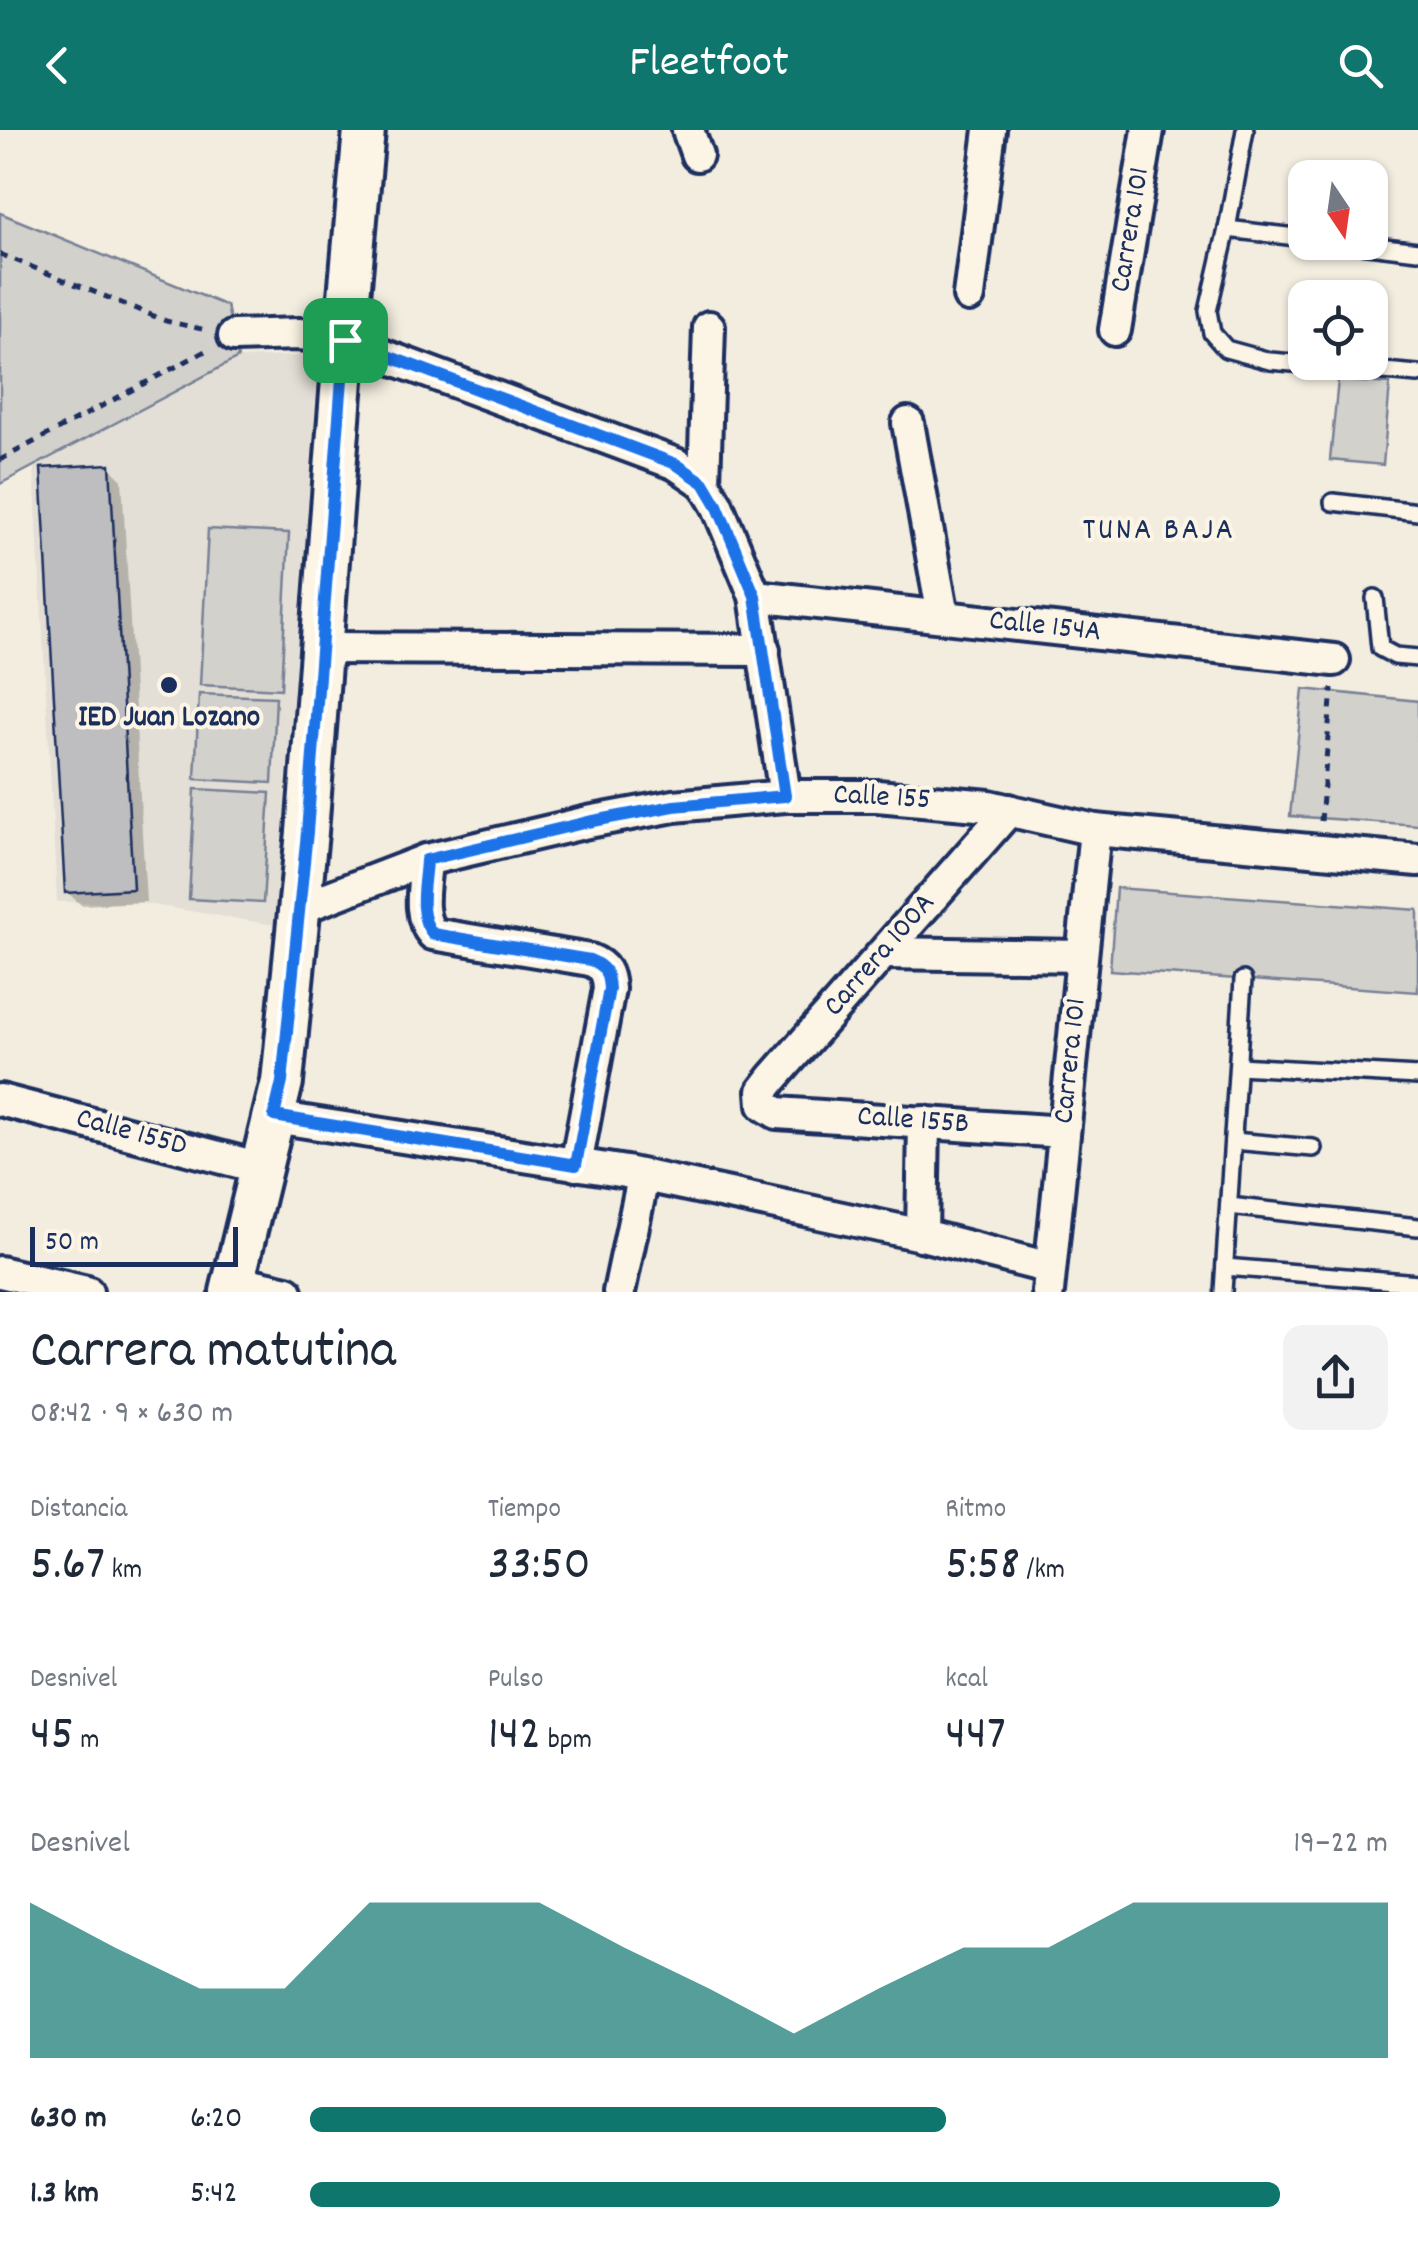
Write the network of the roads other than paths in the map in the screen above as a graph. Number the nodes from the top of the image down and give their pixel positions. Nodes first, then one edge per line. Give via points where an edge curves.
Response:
1 (364, 130) edge
2 (990, 130) edge
3 (1148, 130) edge
4 (1245, 130) edge
5 (1227, 229) junction
6 (1288, 236) edge
7 (1388, 247) edge
8 (1418, 251) edge
9 (969, 296) dead end
10 (709, 327) dead end
11 (1115, 330) dead end
12 (234, 336) road end
13 (345, 340) junction
14 (1418, 374) edge
15 (908, 423) dead end
16 (704, 483) junction
17 (1333, 502) dead end
18 (1418, 512) edge
19 (755, 596) junction
20 (1375, 598) dead end
21 (943, 616) junction
22 (320, 648) junction
23 (764, 650) junction
24 (1418, 658) edge
25 (1334, 660) road end
26 (785, 796) junction
27 (1009, 810) junction
28 (1095, 830) junction
29 (426, 860) junction
30 (1418, 860) edge
31 (298, 909) junction
32 (884, 952) junction
33 (1082, 956) junction
34 (1243, 980) dead end
35 (1238, 1066) junction
36 (1418, 1076) edge
37 (0, 1100) edge
38 (764, 1105) joint
39 (274, 1116) junction
40 (924, 1122) junction
41 (1064, 1132) junction
42 (1233, 1141) junction
43 (1313, 1148) dead end
44 (576, 1165) junction
45 (261, 1168) junction
46 (643, 1178) junction
47 (1229, 1206) junction
48 (1418, 1227) edge
49 (922, 1235) junction
50 (1225, 1267) junction
51 (0, 1272) edge
52 (1049, 1280) edge
53 (1418, 1284) edge
54 (232, 1286) edge
55 (87, 1292) edge
56 (287, 1292) edge
57 (619, 1292) edge
58 (1223, 1292) edge

1 - 13 street
2 - 9 street
3 - 11 street, Carrera 101
4 - 5 lane
5 - 6 lane
5 - 14 lane via 1208,311 1212,333 1226,348 1270,361
7 - 8 lane
10 - 16 street
12 - 13 street
13 - 16 street via 676,464
13 - 22 street
15 - 21 street
16 - 19 street
17 - 18 lane
19 - 21 street, Calle 154A
19 - 23 street
20 - 24 lane via 1380,648
21 - 25 street, Calle 154A
22 - 23 street
22 - 31 street
23 - 26 street
26 - 27 street, Calle 155 via 877,796
26 - 29 street, Calle 155 via 674,806
27 - 28 street, Calle 155
27 - 32 street, Carrera 100A
28 - 30 street, Calle 155
28 - 33 street, Carrera 101
29 - 31 street, Calle 155
29 - 44 street via 423,912 433,934 590,960 608,974
31 - 39 street
32 - 33 street
32 - 38 street, Carrera 100A via 773,1078 763,1091
33 - 41 street, Carrera 101
34 - 35 lane
35 - 36 lane
35 - 42 lane
37 - 45 street, Calle 155D
38 - 40 street, Calle 155B via 777,1113
39 - 44 street
39 - 45 street
40 - 41 street, Calle 155B
40 - 49 street
41 - 52 street, Carrera 101
42 - 43 lane
42 - 47 lane
44 - 46 street
45 - 54 street
46 - 49 street
46 - 57 street
47 - 48 lane
47 - 50 lane
49 - 52 street
50 - 53 lane
50 - 58 lane
51 - 55 street
54 - 56 street

